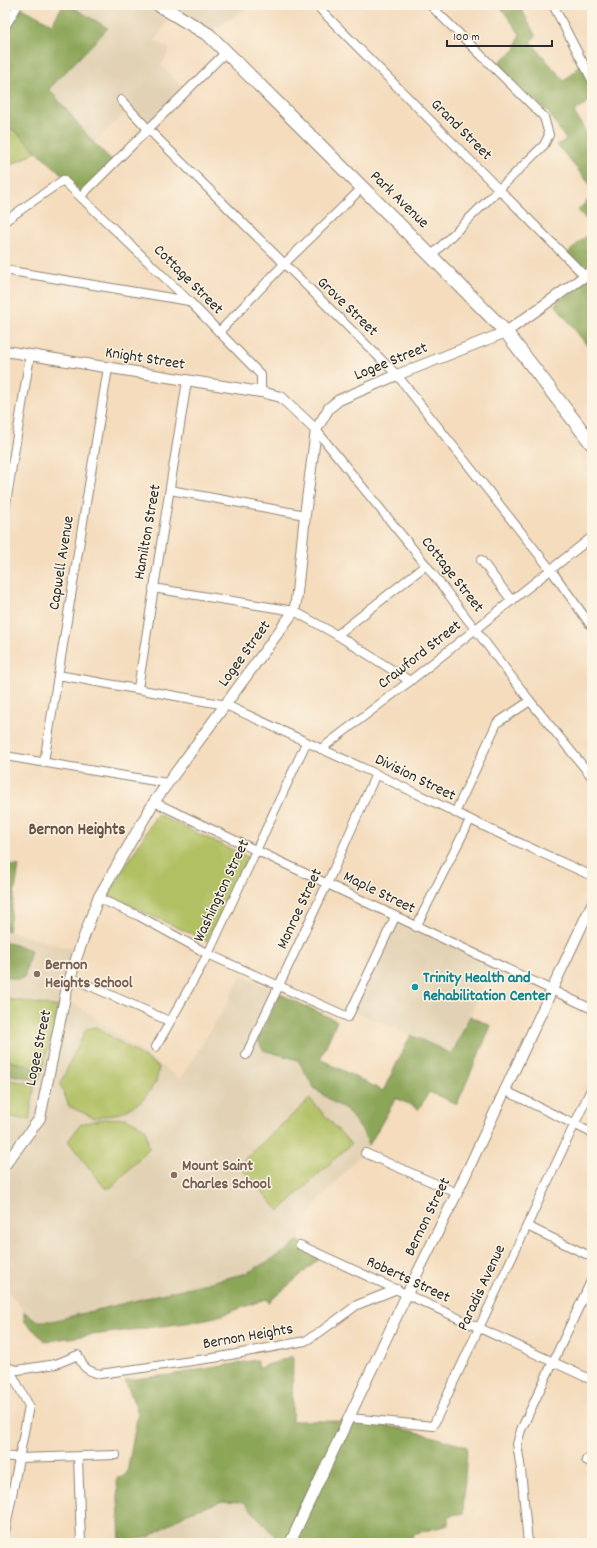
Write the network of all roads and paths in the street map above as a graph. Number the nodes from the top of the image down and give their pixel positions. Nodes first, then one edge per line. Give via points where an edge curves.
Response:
1 (18, 5) edge
2 (159, 5) edge
3 (316, 5) edge
4 (430, 5) edge
5 (553, 5) edge
6 (5, 27) edge
7 (226, 52) junction
8 (592, 80) edge
9 (121, 100) dead end
10 (149, 130) junction
11 (362, 188) junction
12 (499, 188) junction
13 (81, 196) junction
14 (5, 221) edge
15 (431, 256) junction
16 (284, 264) junction
17 (5, 270) edge
18 (589, 273) edge
19 (188, 301) junction
20 (219, 332) junction
21 (506, 332) junction
22 (5, 351) edge
23 (30, 356) junction
24 (108, 368) junction
25 (397, 375) junction
26 (187, 381) junction
27 (261, 392) junction
28 (281, 397) joint
29 (316, 430) junction
30 (592, 444) edge
31 (170, 490) junction
32 (5, 509) edge
33 (305, 515) junction
34 (592, 537) edge
35 (481, 560) dead end
36 (426, 565) junction
37 (550, 570) junction
38 (153, 588) junction
39 (512, 601) junction
40 (294, 611) junction
41 (592, 628) edge
42 (475, 630) junction
43 (337, 635) junction
44 (58, 675) junction
45 (410, 681) junction
46 (138, 688) junction
47 (530, 701) junction
48 (226, 705) junction
49 (306, 743) junction
50 (321, 749) junction
51 (5, 756) edge
52 (44, 762) junction
53 (376, 774) junction
54 (592, 777) edge
55 (167, 783) junction
56 (154, 802) junction
57 (455, 813) junction
58 (470, 820) junction
59 (257, 852) junction
60 (592, 876) edge
61 (327, 884) junction
62 (98, 898) junction
63 (592, 904) edge
64 (395, 917) junction
65 (416, 927) junction
66 (208, 954) junction
67 (70, 977) junction
68 (280, 986) junction
69 (551, 990) junction
70 (592, 1009) edge
71 (169, 1021) junction
72 (156, 1047) dead end
73 (246, 1055) dead end
74 (592, 1087) edge
75 (504, 1090) junction
76 (574, 1124) junction
77 (592, 1133) edge
78 (365, 1153) dead end
79 (5, 1165) edge
80 (457, 1193) junction
81 (527, 1226) junction
82 (300, 1244) dead end
83 (592, 1257) edge
84 (592, 1279) edge
85 (397, 1289) junction
86 (407, 1294) junction
87 (479, 1328) junction
88 (553, 1362) junction
89 (6, 1365) edge
90 (592, 1380) edge
91 (350, 1418) junction
92 (116, 1455) dead end
93 (5, 1456) edge
94 (78, 1457) junction
95 (19, 1458) junction
96 (5, 1532) edge
97 (81, 1543) edge
98 (290, 1543) edge
99 (528, 1543) edge

1 - 6 street
2 - 7 main road, Park Avenue via 210,35
3 - 12 street, Grand Street
4 - 12 street via 544,117 549,135 544,145
5 - 8 street
7 - 10 street
7 - 11 main road, Park Avenue
9 - 10 street, Grove Street
10 - 13 street
10 - 16 street, Grove Street
11 - 15 main road, Park Avenue
11 - 16 street
12 - 15 street
12 - 18 street, Grand Street
13 - 14 street, Cottage Street via 63,180
13 - 19 street, Cottage Street
15 - 21 main road, Park Avenue
16 - 20 street
16 - 25 street, Grove Street
17 - 19 street
18 - 21 street, Logee Street
19 - 20 street, Cottage Street
20 - 27 street, Cottage Street via 261,375
21 - 25 street, Logee Street
21 - 30 main road, Park Avenue
22 - 23 street, Knight Street
23 - 24 street, Knight Street
23 - 32 street
24 - 26 street, Knight Street
24 - 44 street, Capwell Avenue
25 - 29 street, Logee Street via 339,400 329,408
25 - 37 street, Grove Street
26 - 27 street, Knight Street
26 - 31 street, Hamilton Street
27 - 28 street, Knight Street
28 - 29 street, Cottage Street
29 - 33 street, Logee Street
29 - 36 street, Cottage Street
31 - 33 street
31 - 38 street, Hamilton Street
33 - 40 street, Logee Street
34 - 37 street, Crawford Street
35 - 39 street
36 - 42 street, Cottage Street
36 - 43 street
37 - 39 street, Crawford Street
37 - 41 street, Grove Street
38 - 40 street
38 - 46 street, Hamilton Street
39 - 42 street, Crawford Street
40 - 43 street
40 - 48 street, Logee Street
42 - 45 street, Crawford Street
42 - 47 street, Cottage Street
43 - 45 street
44 - 46 street, Division Street
44 - 52 street, Capwell Avenue
45 - 50 street, Crawford Street
46 - 48 street, Division Street
47 - 54 street, Cottage Street
47 - 57 street via 497,723
48 - 49 street, Division Street
48 - 55 street, Logee Street
49 - 50 street, Division Street
49 - 59 street, Washington Street
50 - 53 street, Division Street
51 - 52 street
52 - 55 street
53 - 57 street, Division Street
53 - 61 street, Monroe Street
55 - 56 street, Logee Street
56 - 59 street, Maple Street
56 - 62 street, Logee Street
57 - 58 street, Division Street
58 - 60 street, Division Street
58 - 65 street
59 - 61 street, Maple Street
59 - 66 street, Washington Street
61 - 64 street, Maple Street
61 - 68 street, Monroe Street
62 - 66 street via 139,916
62 - 67 street, Logee Street
63 - 69 street, Bernon Street
64 - 65 street, Maple Street
64 - 68 street via 348,1017
65 - 69 street, Maple Street
66 - 68 street
66 - 71 street, Washington Street
67 - 71 street
67 - 79 street, Logee Street via 40,1118
68 - 73 street, Monroe Street
69 - 70 street, Maple Street
69 - 75 street, Bernon Street
71 - 72 street, Washington Street
74 - 76 street, Paradis Avenue
75 - 76 street
75 - 80 street, Bernon Street
76 - 77 street
76 - 81 street, Paradis Avenue
78 - 80 street
80 - 86 street, Bernon Street
81 - 83 street
81 - 87 street, Paradis Avenue
82 - 85 street, Roberts Street
84 - 88 street
85 - 86 street, Roberts Street
85 - 89 street, Bernon Heights via 357,1305 304,1341 220,1357 100,1374 82,1366 78,1355 56,1364 18,1370
86 - 87 street, Roberts Street
86 - 91 street, Bernon Street
87 - 88 street, Roberts Street
87 - 91 street, Paradis Avenue via 433,1426
88 - 90 street, Roberts Street
88 - 99 street via 517,1444
89 - 95 street via 30,1406
91 - 98 street, Bernon Street
92 - 94 street
93 - 95 street
94 - 95 street
94 - 97 street
95 - 96 street

